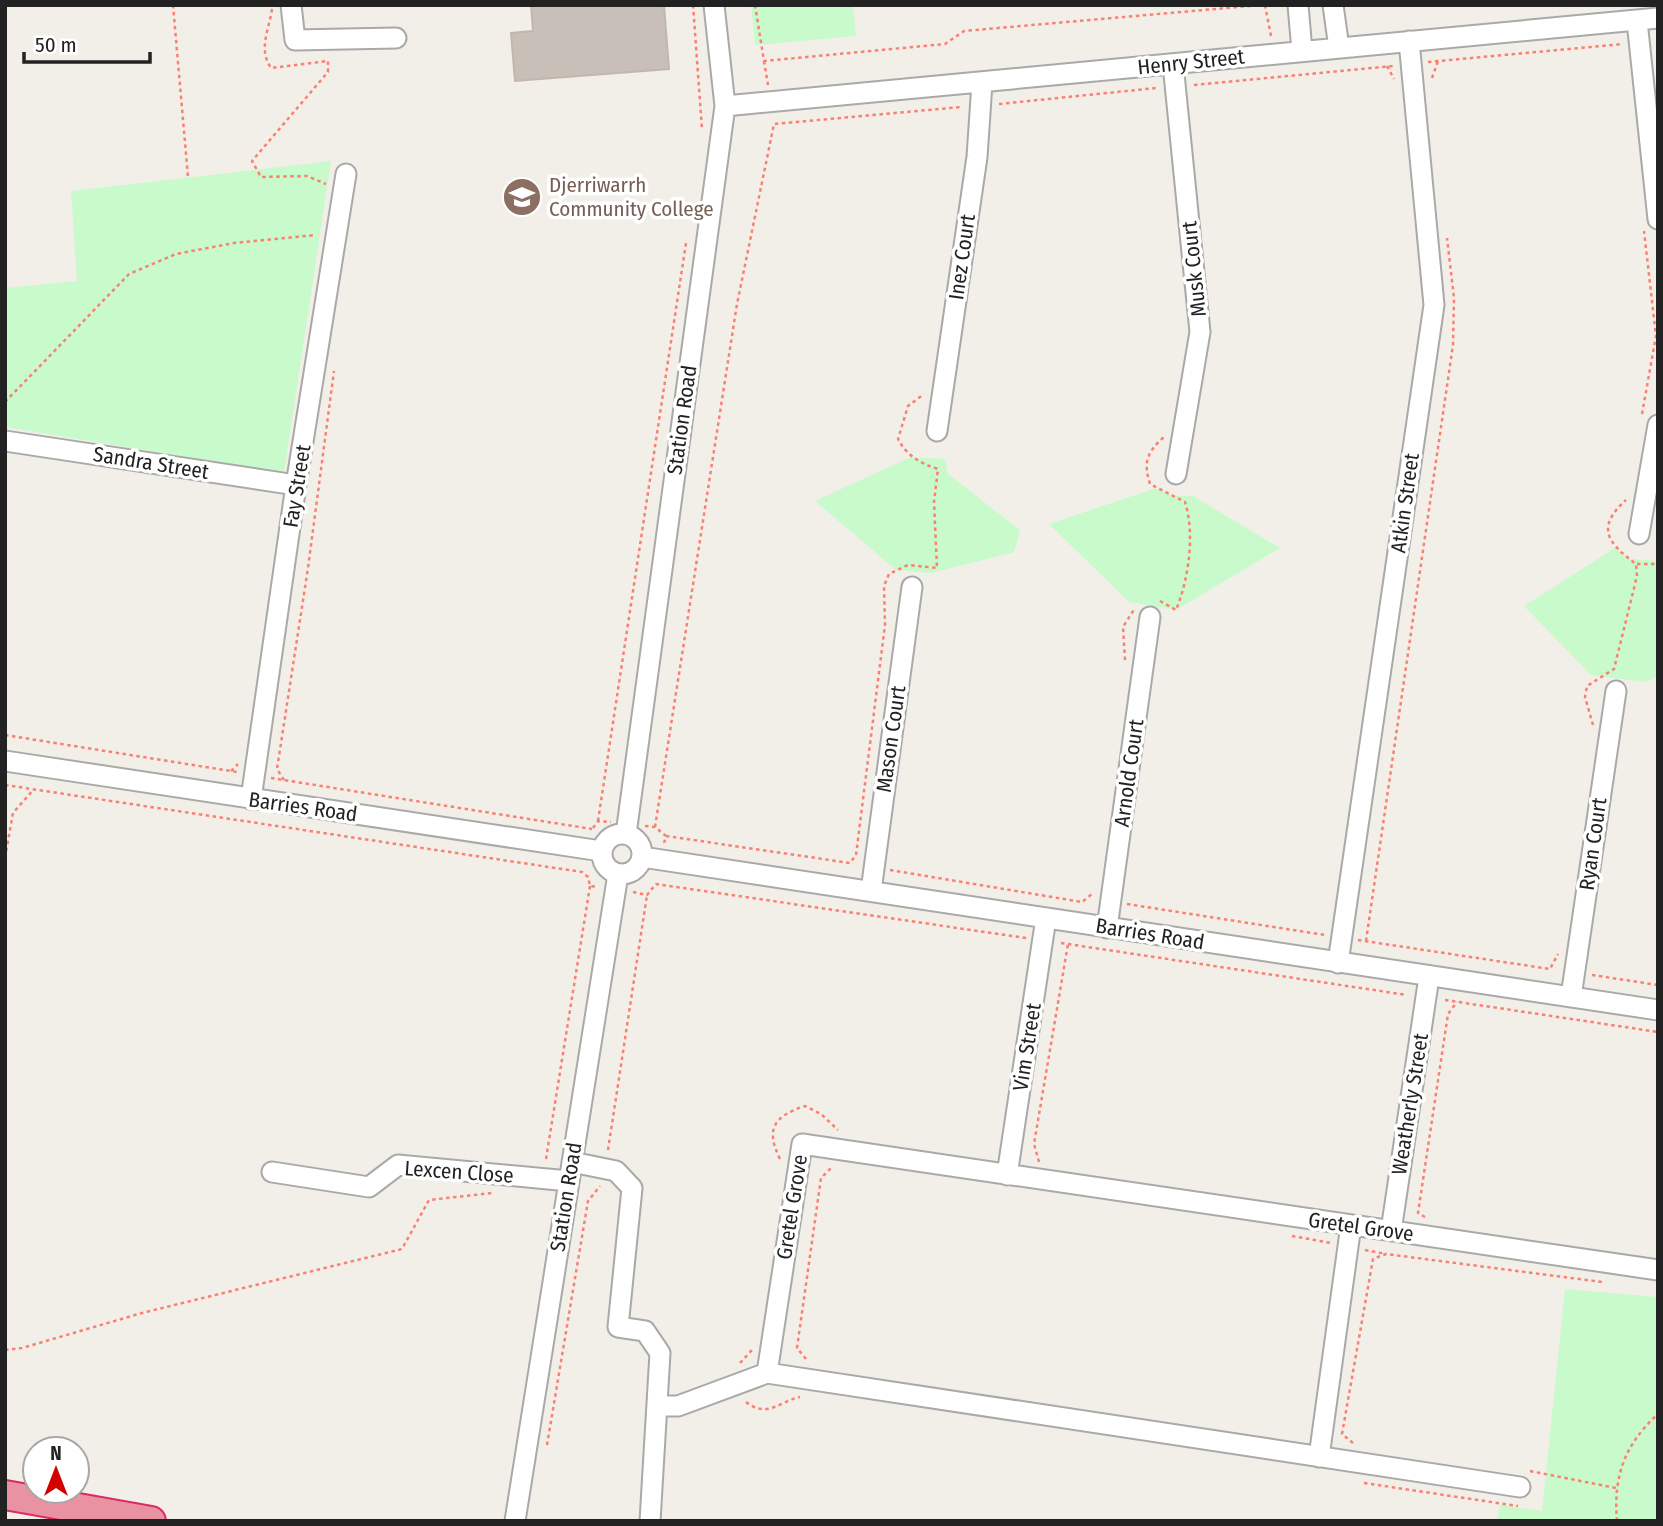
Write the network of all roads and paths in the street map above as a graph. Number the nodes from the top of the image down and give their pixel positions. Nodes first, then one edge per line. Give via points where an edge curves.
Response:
1 (173, 5) edge
2 (273, 5) edge
3 (291, 5) edge
4 (693, 5) edge
5 (714, 5) edge
6 (755, 5) edge
7 (1261, 5) edge
8 (1298, 5) edge
9 (1333, 5) edge
10 (1658, 18) edge
11 (1637, 21) junction
12 (396, 38) dead end
13 (1409, 41) junction
14 (1639, 42) junction
15 (1339, 48) junction
16 (1302, 51) junction
17 (1174, 64) junction
18 (1411, 64) junction
19 (1387, 66) junction
20 (720, 74) junction
21 (982, 83) junction
22 (1176, 86) junction
23 (1399, 88) dead end
24 (1152, 89) junction
25 (1156, 94) dead end
26 (758, 103) junction
27 (725, 106) junction
28 (981, 106) junction
29 (703, 136) dead end
30 (346, 174) dead end
31 (188, 177) dead end
32 (328, 186) dead end
33 (1651, 224) edge
34 (688, 232) dead end
35 (336, 235) junction
36 (336, 361) dead end
37 (924, 394) dead end
38 (5, 402) edge
39 (1650, 421) edge
40 (937, 431) dead end
41 (1170, 432) dead end
42 (5, 441) edge
43 (1176, 474) dead end
44 (296, 485) junction
45 (1627, 499) dead end
46 (1639, 534) dead end
47 (1636, 564) junction
48 (1658, 564) edge
49 (912, 587) dead end
50 (1149, 608) junction
51 (1125, 662) dead end
52 (1616, 691) dead end
53 (1595, 732) dead end
54 (5, 735) edge
55 (5, 761) edge
56 (247, 768) junction
57 (231, 771) junction
58 (284, 780) junction
59 (5, 785) edge
60 (34, 789) junction
61 (251, 799) junction
62 (598, 821) dead end
63 (655, 827) dead end
64 (592, 828) dead end
65 (626, 834) junction
66 (666, 835) dead end
67 (601, 851) junction
68 (642, 857) junction
69 (5, 858) edge
70 (850, 863) junction
71 (874, 867) junction
72 (617, 882) junction
73 (871, 891) junction
74 (647, 895) junction
75 (1103, 897) junction
76 (1087, 898) junction
77 (1046, 918) junction
78 (1107, 928) junction
79 (1342, 937) junction
80 (1043, 941) junction
81 (1068, 944) junction
82 (1560, 951) dead end
83 (1338, 963) junction
84 (1550, 969) junction
85 (1575, 973) junction
86 (1429, 976) junction
87 (1658, 985) edge
88 (1571, 997) junction
89 (1426, 998) junction
90 (1457, 1002) junction
91 (1658, 1010) edge
92 (1658, 1032) edge
93 (841, 1132) dead end
94 (1039, 1162) dead end
95 (833, 1165) dead end
96 (605, 1169) junction
97 (783, 1170) dead end
98 (272, 1172) dead end
99 (570, 1172) junction
100 (1007, 1175) junction
101 (496, 1193) dead end
102 (1434, 1221) dead end
103 (1351, 1225) junction
104 (1391, 1231) junction
105 (1289, 1235) dead end
106 (1348, 1247) junction
107 (1386, 1254) junction
108 (1658, 1270) edge
109 (1603, 1282) dead end
110 (757, 1344) dead end
111 (5, 1350) edge
112 (807, 1361) dead end
113 (767, 1373) junction
114 (738, 1383) junction
115 (807, 1396) dead end
116 (659, 1406) junction
117 (1658, 1414) edge
118 (1320, 1448) junction
119 (545, 1454) dead end
120 (1355, 1482) dead end
121 (1520, 1487) junction
122 (1616, 1488) junction
123 (5, 1495) edge
124 (151, 1521) edge
125 (514, 1521) edge
126 (650, 1521) edge
127 (1617, 1521) edge

1 - 31 path
2 - 32 path via 264,45 271,68 328,61 328,72 252,161 261,177 307,176
3 - 12 street via 295,40
4 - 29 path
5 - 20 street, Station Road
6 - 7 path via 764,61 945,44 964,31
8 - 16 street
9 - 15 street
10 - 11 street, Henry Street
11 - 13 street, Henry Street
11 - 14 street
13 - 15 street, Henry Street
13 - 18 street, Atkin Street
14 - 18 path
14 - 33 street
15 - 16 street, Henry Street
16 - 17 street, Henry Street
17 - 21 street, Henry Street
17 - 22 street, Musk Court
18 - 19 path
18 - 79 street, Atkin Street via 1434,305
19 - 22 path
19 - 23 path
20 - 26 street via 737,93
20 - 27 street, Station Road
21 - 26 street, Henry Street
21 - 28 street, Inez Court
22 - 24 path
22 - 43 street, Musk Court via 1200,332
24 - 25 path
24 - 28 path
26 - 27 street, Henry Street
27 - 65 street, Station Road
28 - 40 street, Inez Court
28 - 63 path via 774,124 737,304
30 - 35 street, Fay Street
33 - 39 path via 1656,335
34 - 62 path
35 - 38 path via 234,243 176,254 130,274
35 - 44 street, Fay Street
36 - 58 path via 277,769
37 - 70 path via 908,406 898,439 905,452 939,470 934,502 937,568 908,565 890,574 884,586 885,625 856,855
39 - 46 street
41 - 50 path via 1148,452 1145,470 1150,484 1185,502 1190,519 1187,583 1176,610
42 - 44 street, Sandra Street
44 - 56 street, Fay Street
45 - 47 path via 1610,518 1608,536 1615,548
47 - 48 path
47 - 53 path via 1614,669 1587,686 1585,697
49 - 71 street, Mason Court
50 - 51 path via 1132,610 1123,627
50 - 75 street, Arnold Court
52 - 85 street, Ryan Court
54 - 57 path
55 - 61 street, Barries Road
56 - 57 path
56 - 57 path
56 - 58 path
56 - 61 street, Fay Street
58 - 64 path
59 - 60 path
60 - 69 path via 13,813
60 - 72 path via 582,872 590,886
61 - 67 street, Barries Road
65 - 67 street via 608,838
65 - 68 street via 638,841
66 - 70 path
67 - 72 street
68 - 72 street via 634,870
68 - 73 street, Barries Road
70 - 71 path
71 - 73 street, Mason Court
71 - 76 path via 1082,902
72 - 74 path
72 - 99 street, Station Road
73 - 77 street, Barries Road
74 - 80 path via 656,884
74 - 96 path
75 - 76 path
75 - 76 path
75 - 78 street, Arnold Court
75 - 79 path
77 - 78 street, Barries Road
77 - 80 street, Vim Street
78 - 83 street, Barries Road
79 - 83 street, Atkin Street
79 - 84 path
80 - 81 path
80 - 100 street, Vim Street
81 - 89 path
81 - 94 path via 1034,1144
82 - 84 path
83 - 86 street, Barries Road
84 - 85 path
85 - 87 path
85 - 88 street, Ryan Court
86 - 88 street, Barries Road
86 - 89 street, Weatherly Street
88 - 91 street, Barries Road
89 - 90 path
89 - 104 street, Weatherly Street
90 - 92 path
90 - 102 path via 1448,1014 1418,1213
93 - 97 path via 805,1106 787,1112 772,1132 772,1145
95 - 112 path via 821,1178 797,1349
96 - 99 street, Lexcen Close
96 - 116 street via 617,1171 632,1188 618,1326 645,1331 660,1353
96 - 119 path via 603,1183 588,1201
98 - 99 street, Lexcen Close via 369,1187 398,1165
99 - 125 street, Station Road
100 - 103 street, Gretel Grove
100 - 113 street, Gretel Grove via 802,1144
101 - 111 path via 429,1200 402,1249
103 - 104 street, Gretel Grove
103 - 106 street
104 - 108 street, Gretel Grove
105 - 106 path
106 - 107 path
106 - 118 street
107 - 109 path
107 - 118 path via 1373,1259 1342,1434 1355,1444
110 - 114 path via 736,1372
113 - 114 street
113 - 118 street
114 - 115 path via 747,1403 757,1409 769,1410
114 - 116 street via 678,1406
116 - 126 street
117 - 122 path via 1636,1434
118 - 121 street
120 - 121 path via 1518,1508
121 - 122 path via 1523,1469
122 - 127 path
123 - 124 highway

